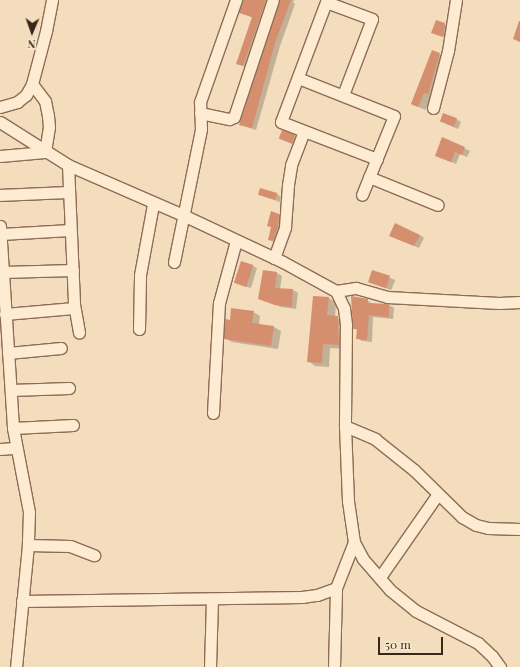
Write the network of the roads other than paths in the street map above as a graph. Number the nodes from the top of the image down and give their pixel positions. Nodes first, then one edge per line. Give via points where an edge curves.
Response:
1 (52, 0) edge
2 (236, 0) edge
3 (273, 0) edge
4 (456, 0) edge
5 (298, 78) junction
6 (32, 84) junction
7 (344, 95) junction
8 (0, 107) edge
9 (433, 108) dead end
10 (200, 112) junction
11 (0, 122) edge
12 (304, 131) junction
13 (45, 152) junction
14 (0, 156) edge
15 (377, 159) junction
16 (68, 165) junction
17 (369, 178) junction
18 (68, 192) junction
19 (0, 195) edge
20 (362, 195) dead end
21 (153, 204) junction
22 (438, 205) dead end
23 (183, 215) junction
24 (0, 230) edge
25 (70, 230) junction
26 (236, 241) junction
27 (274, 258) junction
28 (174, 262) dead end
29 (73, 270) junction
30 (2, 276) edge
31 (336, 291) junction
32 (520, 302) edge
33 (74, 308) junction
34 (5, 314) junction
35 (139, 329) dead end
36 (79, 333) dead end
37 (61, 348) dead end
38 (8, 353) junction
39 (69, 388) dead end
40 (12, 390) junction
41 (213, 413) dead end
42 (73, 425) dead end
43 (345, 426) junction
44 (14, 428) junction
45 (16, 448) junction
46 (0, 449) edge
47 (438, 494) junction
48 (520, 529) edge
49 (354, 542) junction
50 (28, 545) junction
51 (94, 555) dead end
52 (380, 577) junction
53 (336, 588) junction
54 (212, 599) junction
55 (22, 601) junction
56 (16, 667) edge
57 (210, 667) edge
58 (334, 667) edge
59 (500, 667) edge

1 - 6 street
2 - 10 street via 200,102
3 - 10 street via 234,117 229,119
4 - 9 street via 448,51
5 - 7 street
5 - 7 street via 326,2 372,19
5 - 12 street via 281,122
6 - 8 street via 26,95 17,102
6 - 13 street via 45,101 47,108 49,127
7 - 15 street via 394,116
10 - 23 street via 201,129
11 - 13 street
12 - 15 street
12 - 27 street via 291,165 285,227
13 - 14 street
13 - 16 street
15 - 17 street
16 - 18 street
16 - 21 street
17 - 20 street
17 - 22 street
18 - 19 street
18 - 25 street
21 - 23 street
21 - 35 street via 140,275
23 - 26 street
23 - 28 street
24 - 25 street
24 - 30 street
25 - 29 street
26 - 27 street
26 - 41 street via 219,303
27 - 31 street
29 - 30 street
29 - 33 street
30 - 34 street
31 - 32 street via 356,288 387,297
31 - 43 street via 344,308 346,325
33 - 34 street
33 - 36 street
34 - 38 street
37 - 38 street
38 - 40 street
39 - 40 street
40 - 44 street
42 - 44 street
43 - 47 street via 375,439 414,470
43 - 49 street via 348,501
44 - 45 street
45 - 46 street
45 - 50 street via 28,498
47 - 48 street via 476,525
47 - 52 street
49 - 52 street via 363,559
49 - 53 street
50 - 51 street via 70,546
50 - 55 street
52 - 59 street via 390,590 416,611 478,643
53 - 54 street via 310,597
53 - 58 street
54 - 55 street
54 - 57 street
55 - 56 street

